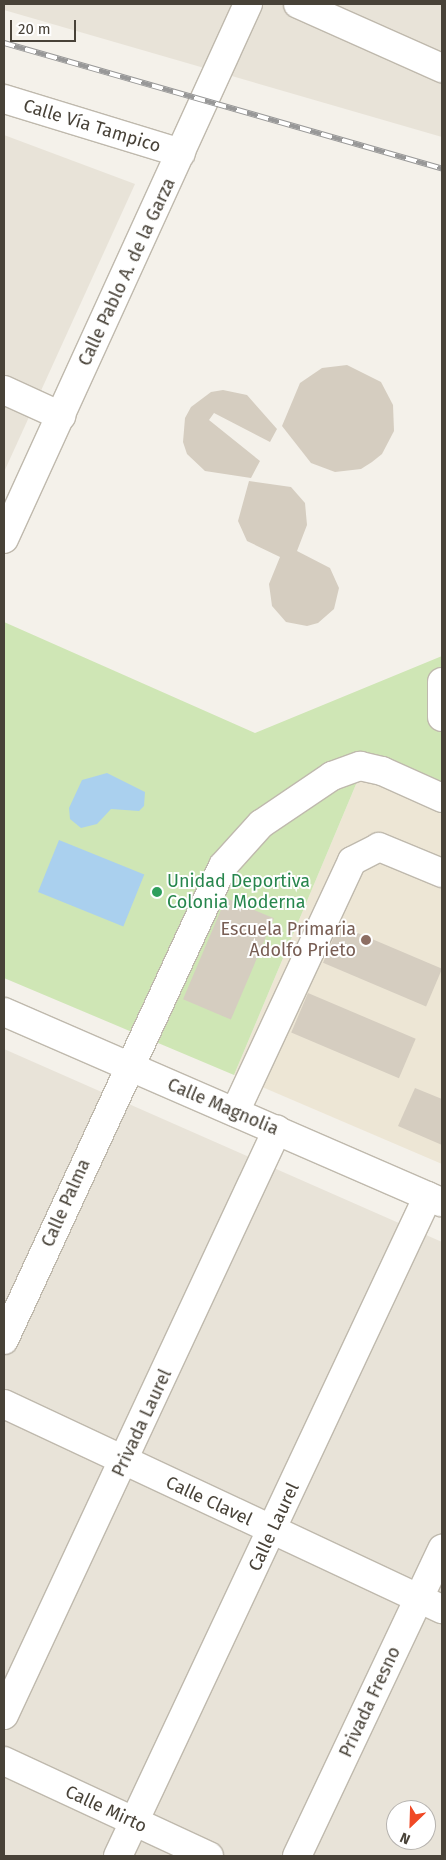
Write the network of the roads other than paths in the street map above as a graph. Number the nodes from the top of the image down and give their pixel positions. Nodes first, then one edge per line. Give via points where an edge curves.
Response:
1 (248, 4) edge
2 (298, 4) edge
3 (442, 68) edge
4 (4, 99) edge
5 (181, 153) junction
6 (4, 390) edge
7 (61, 416) junction
8 (4, 539) edge
9 (442, 682) edge
10 (442, 717) edge
11 (442, 798) edge
12 (442, 873) edge
13 (4, 1012) edge
14 (129, 1066) junction
15 (235, 1112) junction
16 (277, 1130) junction
17 (435, 1199) edge
18 (4, 1340) edge
19 (4, 1404) edge
20 (125, 1461) junction
21 (272, 1531) junction
22 (442, 1549) edge
23 (430, 1604) edge
24 (4, 1715) edge
25 (4, 1761) edge
26 (134, 1822) junction
27 (118, 1856) edge
28 (209, 1856) edge
29 (297, 1856) edge

1 - 5 street, Calle Pablo A. de la Garza
2 - 3 street
4 - 5 street, Calle Vía Tampico
5 - 7 street, Calle Pablo A. de la Garza
6 - 7 street
7 - 8 street, Calle Pablo A. de la Garza
9 - 10 street
11 - 14 street, Calle Palma via 382,771 360,766 332,776 261,824 223,866
12 - 15 street via 379,847 352,861
13 - 14 street, Calle Magnolia
14 - 15 street, Calle Magnolia
14 - 18 street, Calle Palma
15 - 16 street, Calle Magnolia
16 - 17 street, Calle Magnolia
16 - 20 street, Privada Laurel
17 - 21 street, Calle Laurel
19 - 20 street, Calle Clavel
20 - 21 street, Calle Clavel
20 - 24 street, Privada Laurel
21 - 23 street, Calle Clavel
21 - 26 street, Calle Laurel
22 - 23 street, Privada Fresno
23 - 29 street, Privada Fresno
25 - 26 street, Calle Mirto
26 - 27 street, Calle Laurel
26 - 28 street, Calle Mirto

